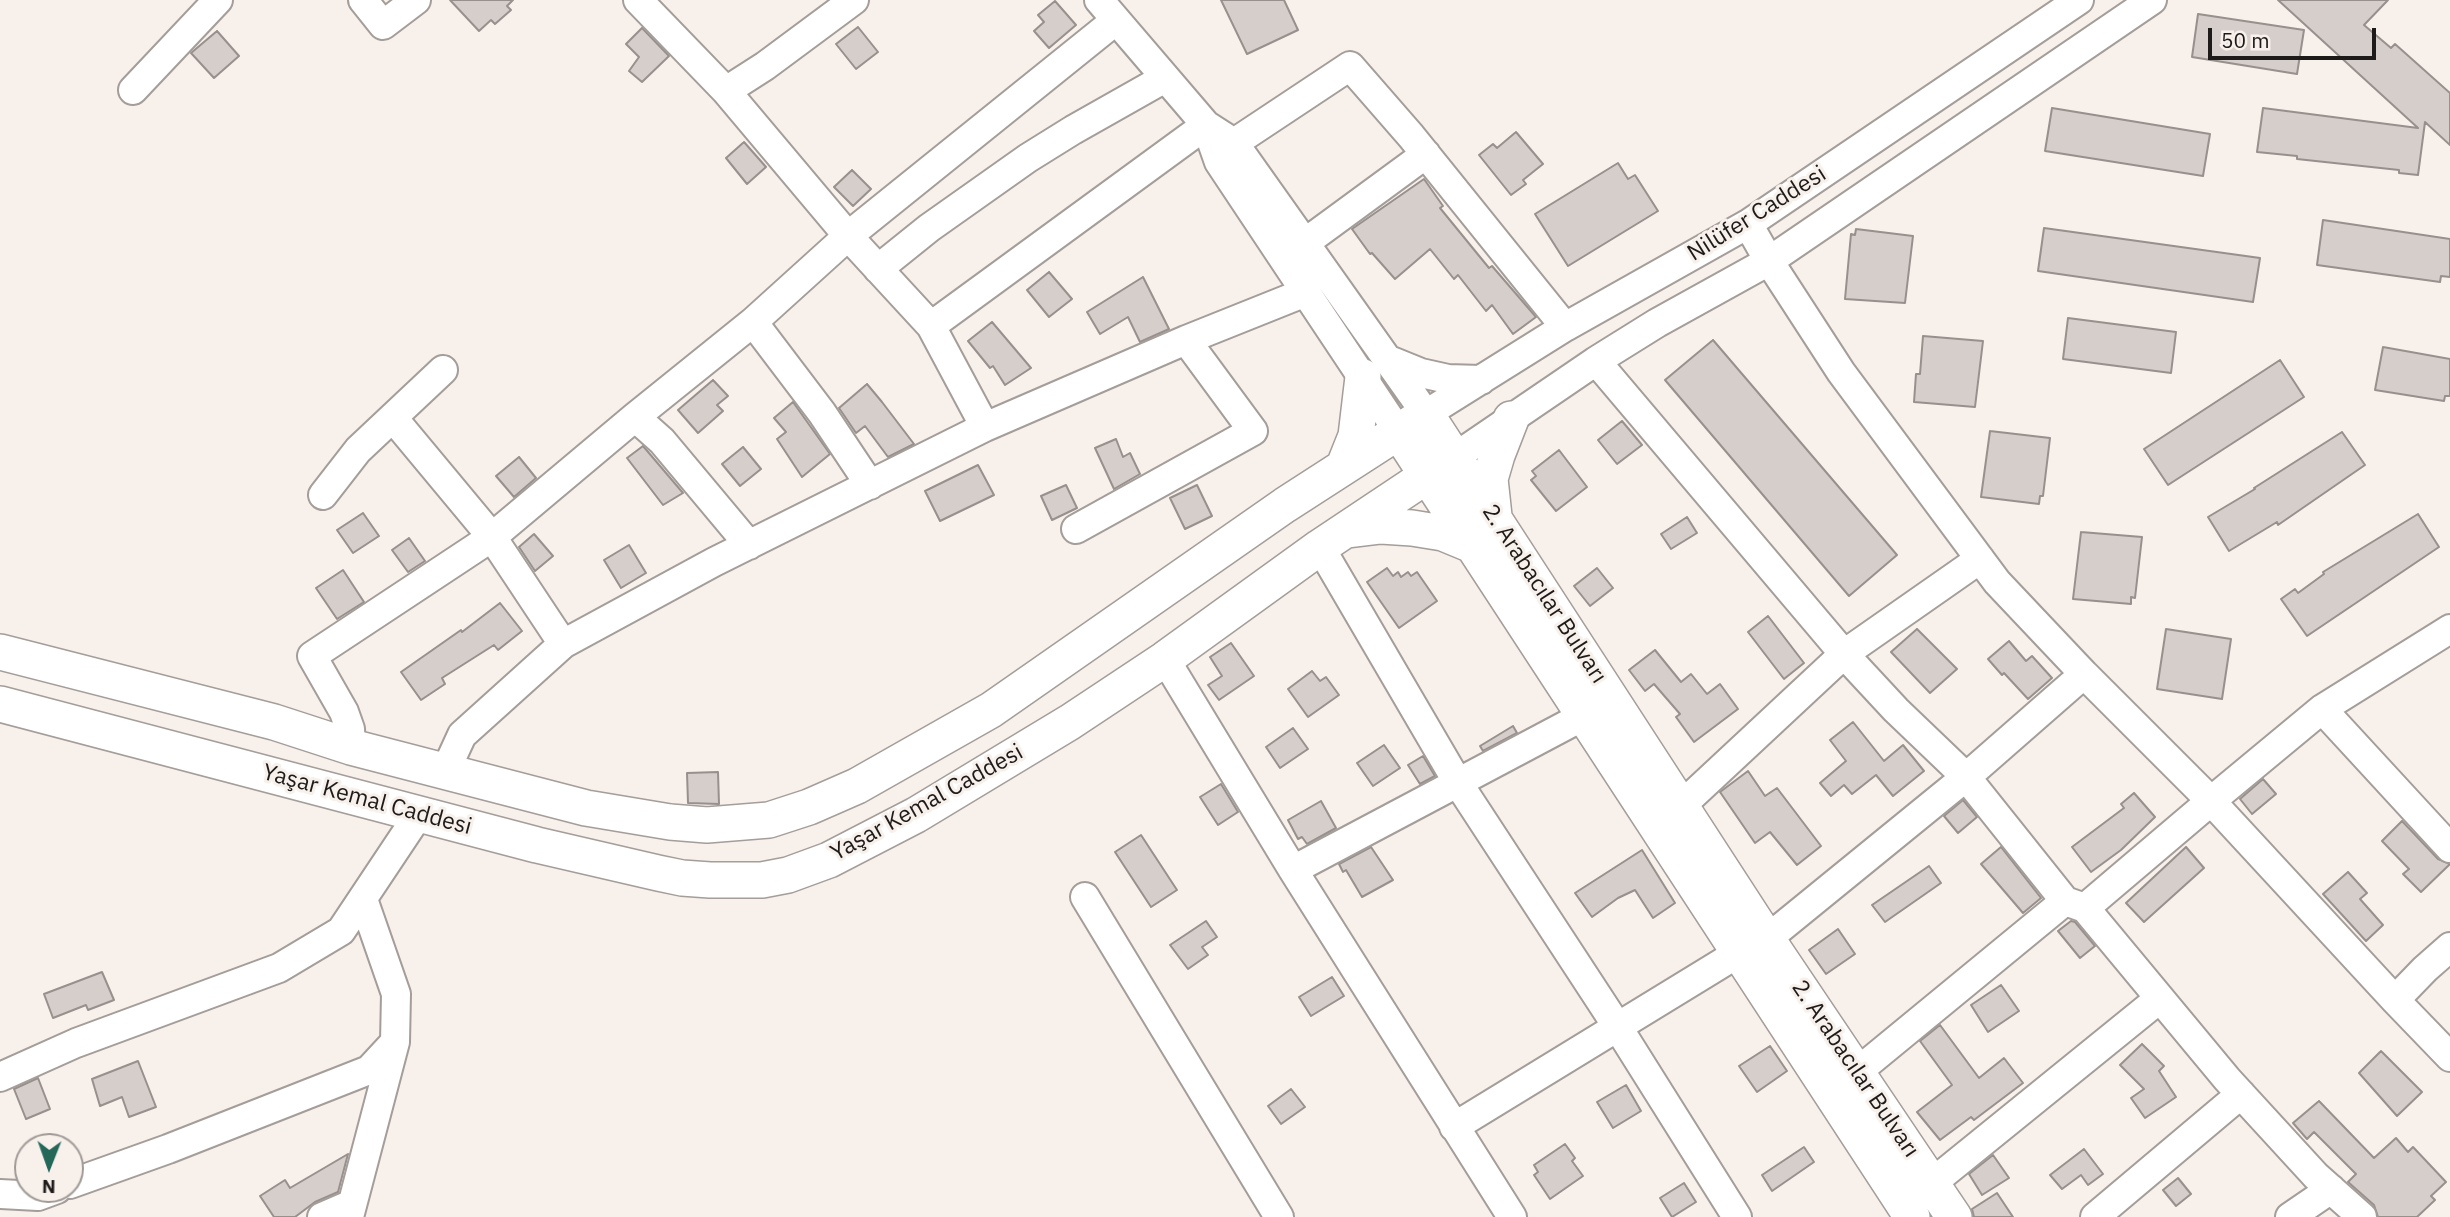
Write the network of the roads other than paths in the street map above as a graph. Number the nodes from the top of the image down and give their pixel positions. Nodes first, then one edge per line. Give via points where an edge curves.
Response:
1 (218, 0) edge
2 (363, 0) edge
3 (415, 0) edge
4 (638, 0) edge
5 (854, 0) edge
6 (2079, 0) edge
7 (2152, 0) edge
8 (1104, 6) edge
9 (1165, 78) junction
10 (133, 90) dead end
11 (726, 91) junction
12 (1206, 125) junction
13 (1234, 143) junction
14 (1426, 154) junction
15 (1748, 224) junction
16 (848, 236) junction
17 (1306, 242) junction
18 (1769, 261) junction
19 (878, 269) junction
20 (1306, 292) junction
21 (754, 322) junction
22 (931, 326) junction
23 (1564, 327) junction
24 (1186, 340) junction
25 (1596, 360) junction
26 (1376, 369) junction
27 (443, 370) dead end
28 (1482, 380) junction
29 (635, 417) junction
30 (393, 418) junction
31 (1511, 419) junction
32 (1412, 423) junction
33 (985, 427) junction
34 (1455, 457) junction
35 (1343, 466) junction
36 (1426, 476) junction
37 (870, 485) junction
38 (323, 495) dead end
39 (1494, 516) junction
40 (1076, 529) dead end
41 (492, 537) junction
42 (1332, 538) junction
43 (749, 545) junction
44 (1472, 545) junction
45 (1980, 559) junction
46 (2450, 629) edge
47 (563, 643) junction
48 (0, 652) edge
49 (1844, 653) junction
50 (1165, 659) junction
51 (2084, 674) junction
52 (0, 704) edge
53 (2322, 709) junction
54 (1576, 720) dead end
55 (351, 747) junction
56 (445, 772) junction
57 (1966, 777) junction
58 (1458, 783) junction
59 (2211, 801) junction
60 (1682, 805) junction
61 (419, 814) junction
62 (2450, 848) edge
63 (1293, 870) junction
64 (1085, 897) dead end
65 (363, 899) junction
66 (2075, 904) junction
67 (1754, 945) junction
68 (2450, 947) edge
69 (2159, 999) junction
70 (2395, 1000) junction
71 (1617, 1026) junction
72 (396, 1042) junction
73 (2450, 1057) edge
74 (1857, 1072) junction
75 (0, 1077) edge
76 (2241, 1094) junction
77 (1454, 1127) junction
78 (84, 1179) edge
79 (1932, 1183) junction
80 (2330, 1189) junction
81 (350, 1211) edge
82 (322, 1217) edge
83 (1279, 1217) edge
84 (1512, 1217) edge
85 (1737, 1217) edge
86 (1912, 1217) edge
87 (1954, 1217) edge
88 (2095, 1217) edge
89 (2290, 1217) edge
90 (2362, 1217) edge

1 - 10 street
2 - 3 street via 383,25
4 - 11 street
5 - 11 street
6 - 15 street, Nilüfer Caddesi
7 - 18 street
8 - 9 street, 2. Arabacılar Bulvarı
8 - 16 street
9 - 12 street, 2. Arabacılar Bulvarı
9 - 19 street via 1018,165
11 - 16 street
12 - 13 street, 2. Arabacılar Bulvarı
12 - 20 street via 1219,162
12 - 22 street
13 - 14 street via 1350,66
13 - 17 street, 2. Arabacılar Bulvarı
14 - 17 street
14 - 23 street
15 - 18 street
15 - 23 street, Nilüfer Caddesi
16 - 19 street
16 - 21 street
17 - 26 street, 2. Arabacılar Bulvarı
18 - 25 street
18 - 45 street via 1841,372
19 - 22 street
20 - 24 street
20 - 26 street
21 - 29 street
21 - 37 street
22 - 33 street
23 - 28 street, Nilüfer Caddesi
24 - 33 street
24 - 40 street via 1252,431
25 - 31 street
25 - 49 street
26 - 28 street
26 - 32 street, 2. Arabacılar Bulvarı
26 - 35 main road
27 - 30 street
28 - 32 street, Nilüfer Caddesi
29 - 41 street
29 - 43 street via 662,441
30 - 38 street via 358,450
30 - 41 street
31 - 34 street
31 - 39 main road via 1490,479
32 - 34 main road, 2. Arabacılar Bulvarı
32 - 35 main road, Yaşar Kemal Caddesi
32 - 36 main road
33 - 37 street
34 - 36 main road, Yaşar Kemal Caddesi
34 - 39 main road, 2. Arabacılar Bulvarı
35 - 56 main road, Yaşar Kemal Caddesi via 991,710 857,786 809,807 769,820 736,824 670,822 586,808
36 - 42 main road, Yaşar Kemal Caddesi
36 - 44 main road
37 - 43 street
39 - 60 main road, 2. Arabacılar Bulvarı
41 - 47 street
41 - 55 street via 312,656 344,712
42 - 44 main road via 1381,526 1443,533
42 - 50 main road, Yaşar Kemal Caddesi
42 - 58 street
43 - 47 street
44 - 67 main road
45 - 49 street
45 - 51 street
46 - 53 street
47 - 56 street via 461,735
48 - 55 main road, Yaşar Kemal Caddesi via 274,722
49 - 57 street
49 - 60 street
50 - 61 main road, Yaşar Kemal Caddesi via 916,815 788,876 737,882 682,878
50 - 63 street
51 - 57 street
51 - 59 street
52 - 61 main road, Yaşar Kemal Caddesi
53 - 59 street
53 - 62 street
54 - 58 street
55 - 56 main road, Yaşar Kemal Caddesi
57 - 66 street
57 - 67 street
58 - 63 street
58 - 71 street
59 - 66 street
59 - 70 street
60 - 67 main road, 2. Arabacılar Bulvarı
61 - 65 street
63 - 77 street
64 - 83 street
65 - 72 street via 396,994
65 - 75 street via 341,931 279,968 76,1043
66 - 69 street
66 - 74 street
67 - 71 street
67 - 74 main road, 2. Arabacılar Bulvarı
67 - 86 main road
68 - 70 street
69 - 76 street
69 - 79 street
70 - 73 street
71 - 77 street
71 - 85 street
72 - 78 street via 369,1070
72 - 81 street
74 - 79 main road, 2. Arabacılar Bulvarı
76 - 80 street
76 - 88 street
77 - 84 street
79 - 87 main road, 2. Arabacılar Bulvarı
80 - 89 street
80 - 90 street
81 - 82 street

